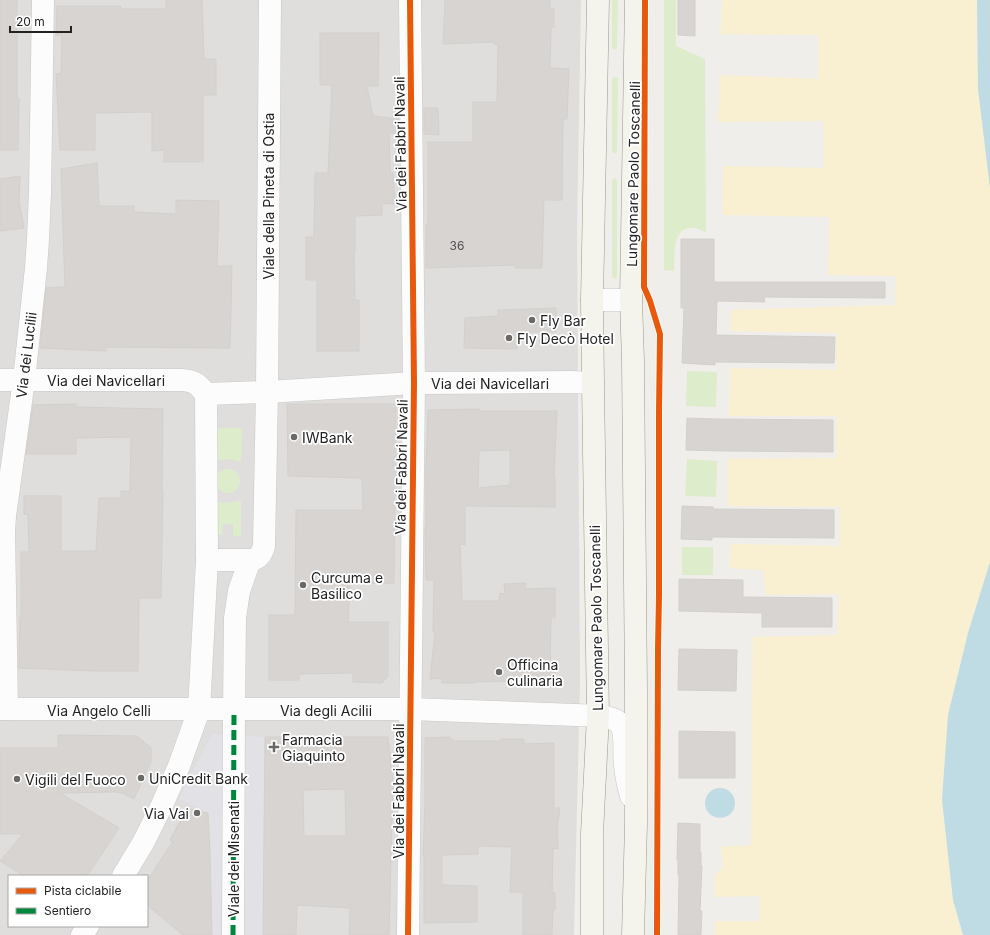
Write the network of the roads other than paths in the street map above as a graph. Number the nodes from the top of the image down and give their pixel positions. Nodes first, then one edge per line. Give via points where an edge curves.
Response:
1 (43, 0) edge
2 (270, 0) edge
3 (410, 0) edge
4 (598, 0) edge
5 (636, 0) edge
6 (592, 300) junction
7 (631, 300) junction
8 (0, 380) edge
9 (24, 380) junction
10 (414, 383) junction
11 (593, 383) junction
12 (267, 392) junction
13 (206, 394) junction
14 (207, 560) junction
15 (250, 560) junction
16 (4, 709) edge
17 (199, 710) junction
18 (234, 710) junction
19 (410, 710) junction
20 (598, 716) junction
21 (636, 810) junction
22 (124, 875) edge
23 (233, 935) edge
24 (408, 935) edge
25 (592, 935) edge
26 (633, 935) edge

1 - 9 street, Via dei Lucilii via 39,233
2 - 12 street, Viale della Pineta di Ostia
3 - 10 street, Via dei Fabbri Navali
4 - 6 main road, Lungomare Paolo Toscanelli
5 - 7 main road, Lungomare Paolo Toscanelli
6 - 7 street
6 - 11 main road, Lungomare Paolo Toscanelli
7 - 21 main road, Lungomare Paolo Toscanelli
8 - 9 street, Via dei Navicellari
9 - 13 street, Via dei Navicellari via 182,380 198,384
9 - 16 street, Via dei Lucilii via 4,524
10 - 11 street, Via dei Navicellari
10 - 12 street, Via dei Navicellari
10 - 19 street, Via dei Fabbri Navali
11 - 20 main road, Lungomare Paolo Toscanelli
12 - 13 street, Via dei Navicellari
12 - 15 street, Viale della Pineta di Ostia via 264,546 260,556
13 - 14 street
14 - 15 street
14 - 17 street
15 - 18 street, Viale dei Misenati via 236,613
16 - 17 street, Via Angelo Celli
17 - 18 street, Via degli Acilii
17 - 22 street via 168,792 144,843
18 - 19 street, Via degli Acilii
18 - 23 street, Viale dei Misenati
19 - 20 street, Via degli Acilii
19 - 24 street, Via dei Fabbri Navali
20 - 21 street, Via degli Acilii via 615,719 621,726 624,734 626,774
20 - 25 main road, Lungomare Paolo Toscanelli via 592,834
21 - 26 main road, Lungomare Paolo Toscanelli

